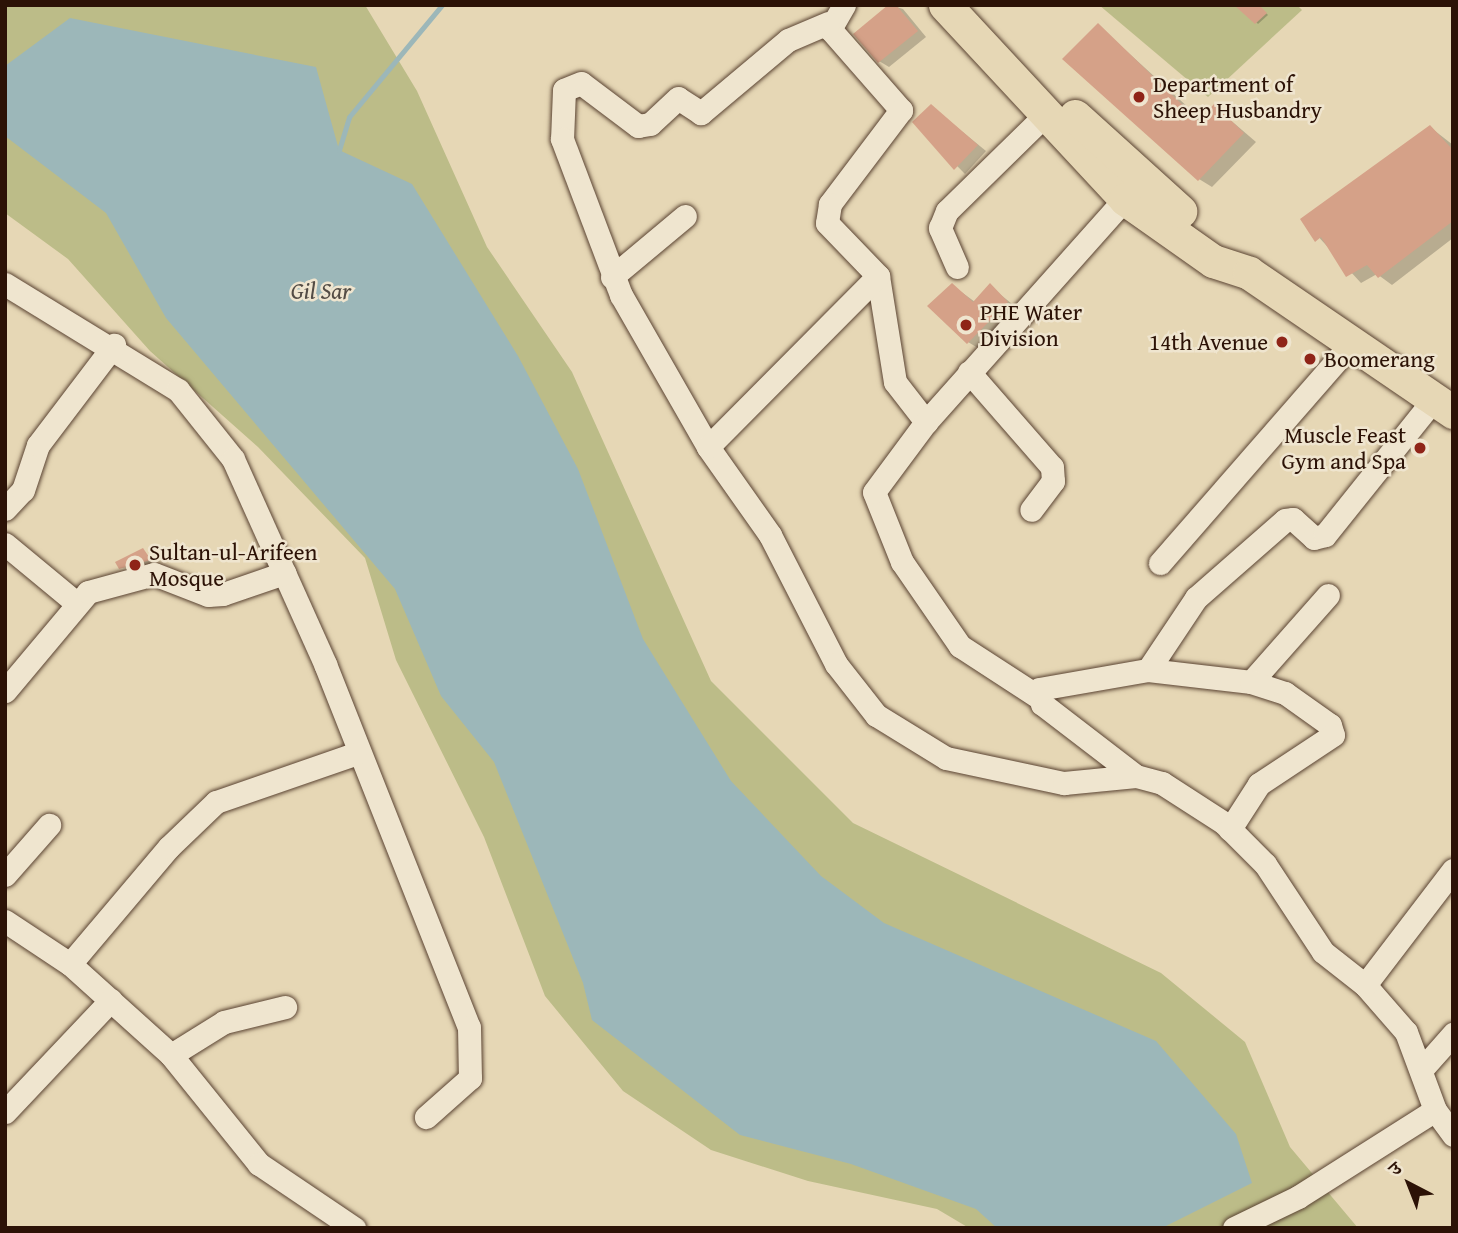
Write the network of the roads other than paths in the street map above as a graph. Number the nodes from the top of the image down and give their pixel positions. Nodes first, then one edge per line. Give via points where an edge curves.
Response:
1 (844, 5) edge
2 (944, 5) edge
3 (973, 5) edge
4 (828, 23) junction
5 (1000, 51) junction
6 (1045, 115) junction
7 (1125, 199) junction
8 (685, 216) dead end
9 (957, 267) dead end
10 (1249, 273) junction
11 (878, 276) junction
12 (612, 277) junction
13 (5, 284) edge
14 (1353, 342) junction
15 (114, 345) junction
16 (969, 372) junction
17 (1443, 406) edge
18 (926, 422) junction
19 (708, 447) junction
20 (5, 509) edge
21 (1031, 510) dead end
22 (5, 544) edge
23 (1160, 564) dead end
24 (284, 573) junction
25 (1328, 595) dead end
26 (75, 603) junction
27 (1148, 670) junction
28 (1251, 682) junction
29 (5, 691) edge
30 (1037, 696) junction
31 (355, 754) junction
32 (1136, 776) junction
33 (49, 825) dead end
34 (1230, 829) junction
35 (1453, 870) edge
36 (5, 875) edge
37 (5, 921) edge
38 (70, 964) junction
39 (1365, 985) junction
40 (111, 1000) junction
41 (285, 1007) dead end
42 (1453, 1034) edge
43 (171, 1055) junction
44 (1422, 1069) junction
45 (1435, 1110) junction
46 (5, 1112) edge
47 (426, 1117) dead end
48 (1453, 1135) edge
49 (354, 1228) edge
50 (1234, 1228) edge

1 - 4 street
2 - 5 highway
3 - 5 highway
4 - 11 street via 901,110 827,213 833,231
4 - 12 street via 788,40 701,113 678,98 650,124 638,126 581,83 564,90 562,139
5 - 6 highway
5 - 10 highway via 1139,180 1226,247
6 - 7 highway
6 - 9 street via 947,211 940,228
7 - 10 highway via 1213,261
7 - 16 street
8 - 12 street
10 - 14 highway
11 - 18 street via 895,382
11 - 19 street
12 - 19 street
13 - 15 street
14 - 17 highway
14 - 23 street
15 - 20 street via 37,445 23,490
15 - 24 street via 178,390 217,432
16 - 18 street
16 - 21 street via 1052,467 1053,481
17 - 27 street via 1325,535 1314,538 1285,520 1196,598
18 - 30 street via 878,482 874,503 902,562 960,646
19 - 32 street via 770,535 836,664 897,732 946,758 1042,780
22 - 26 street
24 - 26 street via 208,596 154,574 88,592
24 - 31 street
25 - 28 street
26 - 29 street via 41,656
27 - 28 street
27 - 30 street via 1046,684
28 - 34 street via 1285,693 1334,730 1303,760 1259,784
30 - 32 street
31 - 38 street via 216,802 169,847
31 - 47 street via 474,1050 470,1078
32 - 34 street via 1186,796
33 - 36 street
34 - 39 street via 1265,864 1323,953
35 - 39 street
37 - 38 street
38 - 40 street
39 - 44 street via 1406,1032
40 - 43 street
40 - 46 street
41 - 43 street via 224,1022
42 - 44 street
43 - 49 street via 259,1164
44 - 45 street
45 - 48 street
45 - 50 street via 1298,1197

